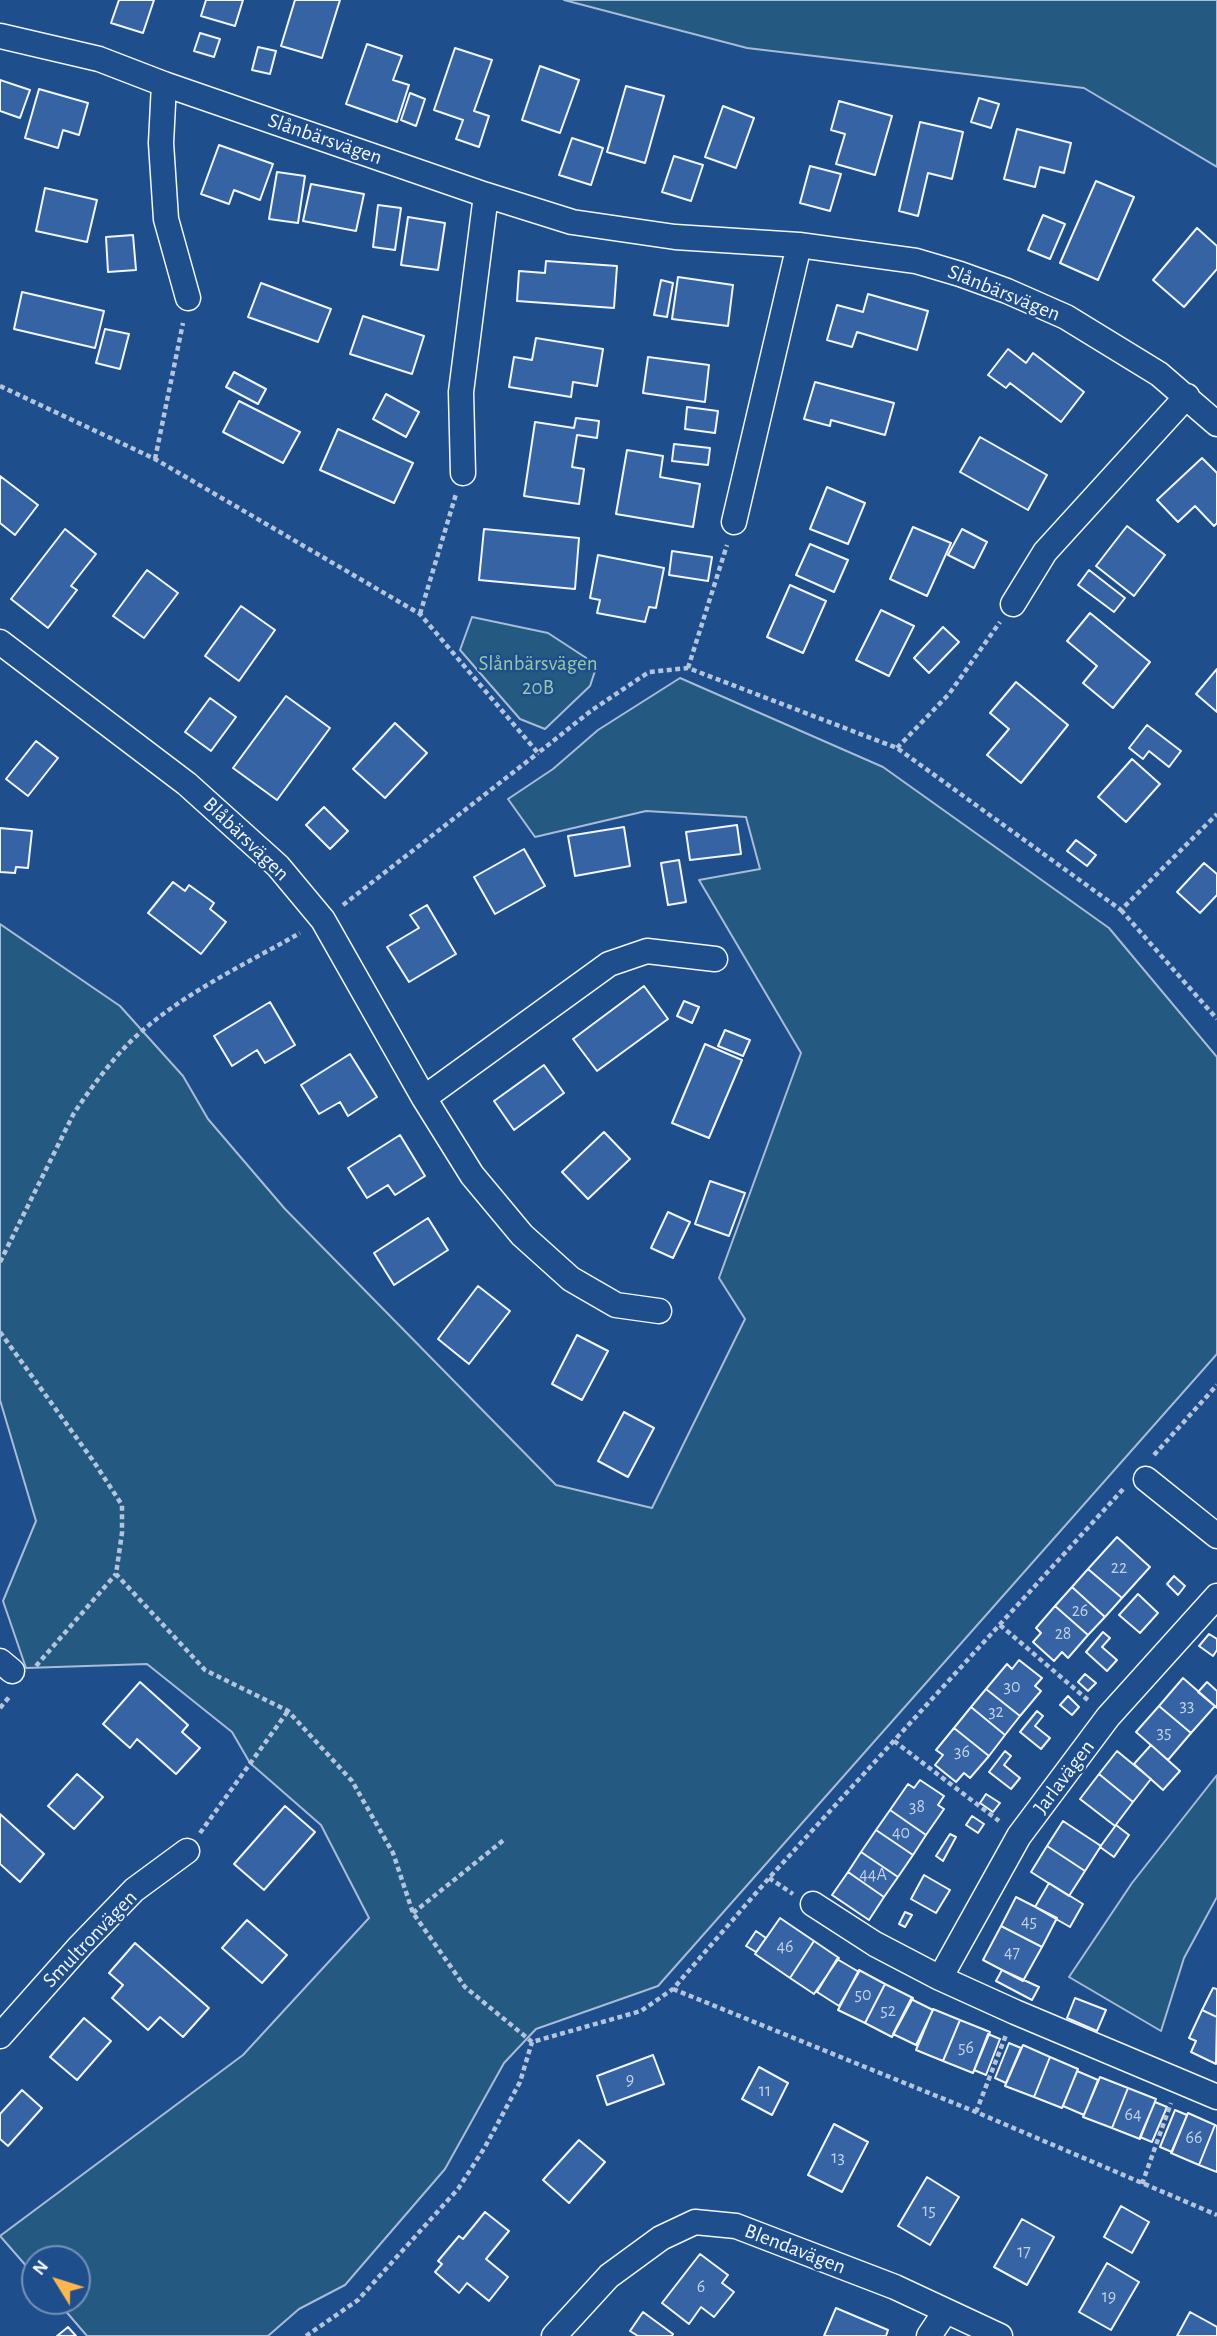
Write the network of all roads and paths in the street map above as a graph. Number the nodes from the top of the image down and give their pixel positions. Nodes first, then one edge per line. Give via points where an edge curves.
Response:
1 (0, 36) edge
2 (164, 83) junction
3 (486, 195) junction
4 (799, 245) junction
5 (188, 298) joint
6 (0, 386) edge
7 (1188, 396) junction
8 (1217, 424) edge
9 (155, 459) junction
10 (463, 473) joint
11 (734, 522) joint
12 (1013, 604) joint
13 (420, 614) junction
14 (0, 642) edge
15 (688, 668) junction
16 (897, 748) junction
17 (538, 753) junction
18 (1217, 814) edge
19 (1121, 910) junction
20 (323, 920) junction
21 (715, 959) dead end
22 (1217, 1019) edge
23 (424, 1098) junction
24 (0, 1262) edge
25 (659, 1311) dead end
26 (0, 1332) edge
27 (1217, 1385) edge
28 (1141, 1474) junction
29 (1217, 1536) edge
30 (116, 1574) junction
31 (1217, 1596) edge
32 (1000, 1625) junction
33 (15, 1673) edge
34 (0, 1708) edge
35 (288, 1711) junction
36 (1108, 1717) junction
37 (894, 1741) junction
38 (1019, 1836) junction
39 (505, 1839) dead end
40 (187, 1851) joint
41 (769, 1878) junction
42 (784, 1889) dead end
43 (813, 1904) dead end
44 (413, 1913) junction
45 (940, 1978) junction
46 (673, 1989) junction
47 (1014, 2012) junction
48 (0, 2036) edge
49 (532, 2042) junction
50 (1178, 2082) junction
51 (1217, 2097) edge
52 (976, 2112) junction
53 (1142, 2184) junction
54 (1217, 2214) edge
55 (945, 2312) junction
56 (306, 2336) edge
57 (554, 2336) edge
58 (929, 2336) edge
59 (1000, 2336) edge

1 - 2 street, Slånbärsvägen via 99,59
2 - 3 street, Slånbärsvägen
2 - 5 street via 161,144 166,219
3 - 4 street, Slånbärsvägen via 572,222 675,237
3 - 10 street via 461,392
4 - 7 street, Slånbärsvägen via 916,261 1007,291 1066,317
4 - 11 street
5 - 9 path
6 - 9 path
7 - 8 street, Slånbärsvägen
7 - 12 street via 1045,552
9 - 13 path
10 - 13 path
11 - 15 path
12 - 16 path via 949,694
13 - 17 path
14 - 20 street, Blåbärsvägen via 211,803 278,866
15 - 16 path
15 - 17 path via 649,672
16 - 19 path
17 - 20 path
18 - 19 path
19 - 22 path
20 - 23 street, Blåbärsvägen
20 - 24 path via 181,1002 132,1041 74,1113
21 - 23 street via 648,951 609,964
23 - 25 street, Blåbärsvägen via 472,1175 522,1236 570,1279 616,1305
26 - 30 path via 122,1505
27 - 28 path
28 - 29 street
28 - 32 path
30 - 33 path
30 - 35 path via 205,1670
31 - 36 street, Jarlavägen
32 - 36 path
32 - 37 path
33 - 34 path
35 - 40 path
35 - 44 path via 352,1781 393,1853
36 - 38 street, Jarlavägen
37 - 38 path
37 - 41 path
38 - 45 street, Jarlavägen
39 - 44 path
40 - 48 street, Smultronvägen via 134,1890
41 - 42 path
41 - 46 path
43 - 45 street
44 - 49 path via 465,1987
45 - 47 street
46 - 49 path via 641,2011
46 - 52 path
47 - 50 street
47 - 52 path
49 - 56 path via 520,2082 458,2189 358,2301
50 - 51 street
50 - 53 path
52 - 53 path
53 - 54 path
55 - 57 street, Blendavägen via 895,2287 736,2226 695,2222 661,2238 609,2276
55 - 58 street
55 - 59 street, Blendavägen

